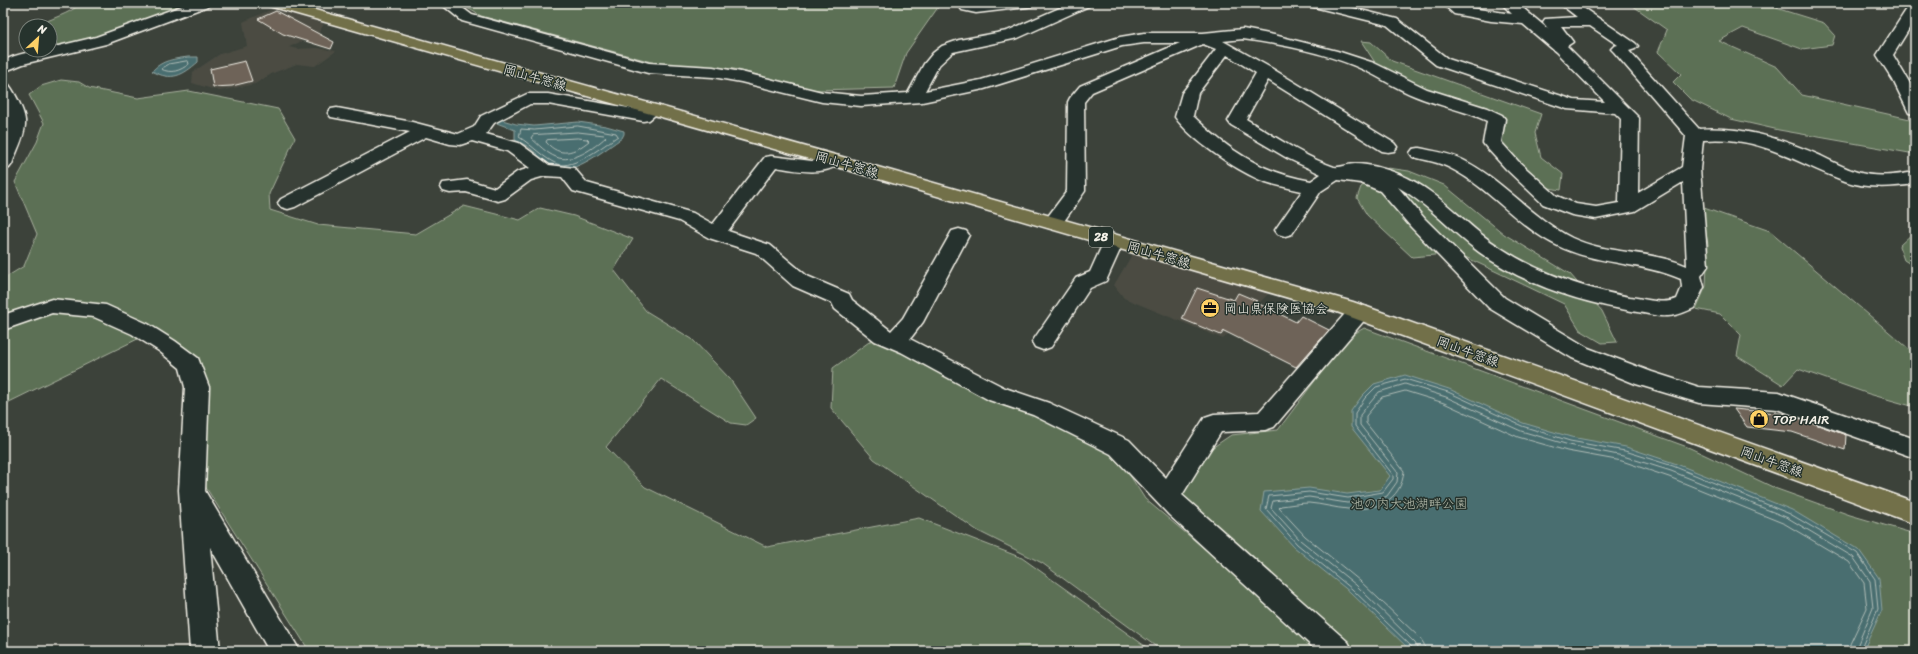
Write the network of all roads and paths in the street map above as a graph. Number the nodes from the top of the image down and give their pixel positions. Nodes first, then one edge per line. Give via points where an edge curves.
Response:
1 (203, 3) edge
2 (274, 3) edge
3 (446, 3) edge
4 (974, 3) edge
5 (1027, 3) edge
6 (1084, 3) edge
7 (1315, 3) edge
8 (1449, 3) edge
9 (1508, 3) edge
10 (1566, 3) edge
11 (1910, 8) edge
12 (1528, 20) junction
13 (1594, 21) junction
14 (1203, 38) junction
15 (1225, 47) junction
16 (1562, 49) junction
17 (3, 67) edge
18 (1265, 71) junction
19 (3, 88) edge
20 (914, 98) junction
21 (1620, 108) junction
22 (1915, 109) edge
23 (653, 110) junction
24 (337, 113) dead end
25 (425, 131) junction
26 (470, 135) junction
27 (1695, 136) junction
28 (1388, 146) dead end
29 (1419, 152) dead end
30 (833, 160) junction
31 (3, 164) edge
32 (1691, 169) junction
33 (544, 170) junction
34 (1335, 174) junction
35 (1915, 178) edge
36 (450, 187) dead end
37 (1314, 187) junction
38 (288, 203) dead end
39 (1628, 208) junction
40 (1053, 223) junction
41 (1285, 230) dead end
42 (716, 234) junction
43 (959, 235) dead end
44 (1114, 241) junction
45 (1691, 275) junction
46 (1359, 312) junction
47 (3, 323) edge
48 (895, 341) junction
49 (1043, 342) dead end
50 (1915, 449) edge
51 (192, 490) junction
52 (1168, 496) junction
53 (1915, 513) edge
54 (204, 651) edge
55 (285, 651) edge
56 (1338, 651) edge

1 - 17 street via 101,41 18,60
2 - 23 main road, 岡山牛窓線 / 28
3 - 20 street via 467,18 648,68 741,76 822,97 861,101
4 - 5 street via 967,7 976,9
6 - 20 street via 1019,32 944,51 932,63
7 - 21 street via 1392,22 1442,62 1573,105
8 - 12 street via 1459,11
9 - 12 street
10 - 13 street
11 - 22 street via 1885,55
12 - 16 street
13 - 16 street via 1550,22 1565,42
13 - 27 street via 1630,46 1619,49
14 - 15 street
14 - 20 street via 1151,38 1120,42 984,84
14 - 39 street via 1243,34 1269,38 1368,66 1421,93 1496,119 1492,143 1516,170 1550,200 1572,209 1596,213
14 - 40 street via 1086,89 1076,102 1076,191
15 - 18 street
15 - 37 street via 1190,93 1184,117 1196,130 1239,162 1277,180
16 - 21 street
18 - 28 street
18 - 34 street via 1237,121 1293,154
19 - 31 street via 17,124
21 - 39 street via 1630,118
23 - 26 street via 643,116 548,99 527,100 488,120 481,130
23 - 30 main road, 岡山牛窓線 / 28
24 - 25 street
25 - 26 street via 450,140 460,140
25 - 38 street
26 - 33 street via 513,147
27 - 32 street
27 - 35 street via 1711,133 1743,135 1775,144 1862,180 1889,181
29 - 45 street via 1461,166 1535,225 1567,242 1611,256 1679,269
30 - 40 main road, 岡山牛窓線 / 28
30 - 42 street via 813,167 771,161
32 - 39 street
32 - 45 street via 1698,266
33 - 36 street via 524,176 498,195 467,186
33 - 42 street via 568,172 580,187 686,217
34 - 37 street
34 - 45 street via 1348,168 1392,177 1417,189 1487,248 1522,268 1615,302 1670,310 1686,303 1693,287
34 - 50 street via 1365,178 1387,187 1418,223 1497,303 1580,353 1644,378 1699,395 1778,401
37 - 41 street
40 - 44 main road, 岡山牛窓線 / 28
42 - 48 street via 763,249 800,281 841,299 843,304 883,336
43 - 48 street via 912,322
44 - 46 main road, 岡山牛窓線 / 28
44 - 49 street via 1099,276 1082,283
46 - 52 street via 1265,421 1214,423
46 - 53 main road, 岡山牛窓線 / 28
47 - 51 street via 52,306 98,310 140,330 190,364 197,387
48 - 52 street via 998,394 1041,409 1120,447
51 - 54 street
51 - 55 street
52 - 56 street via 1178,508

